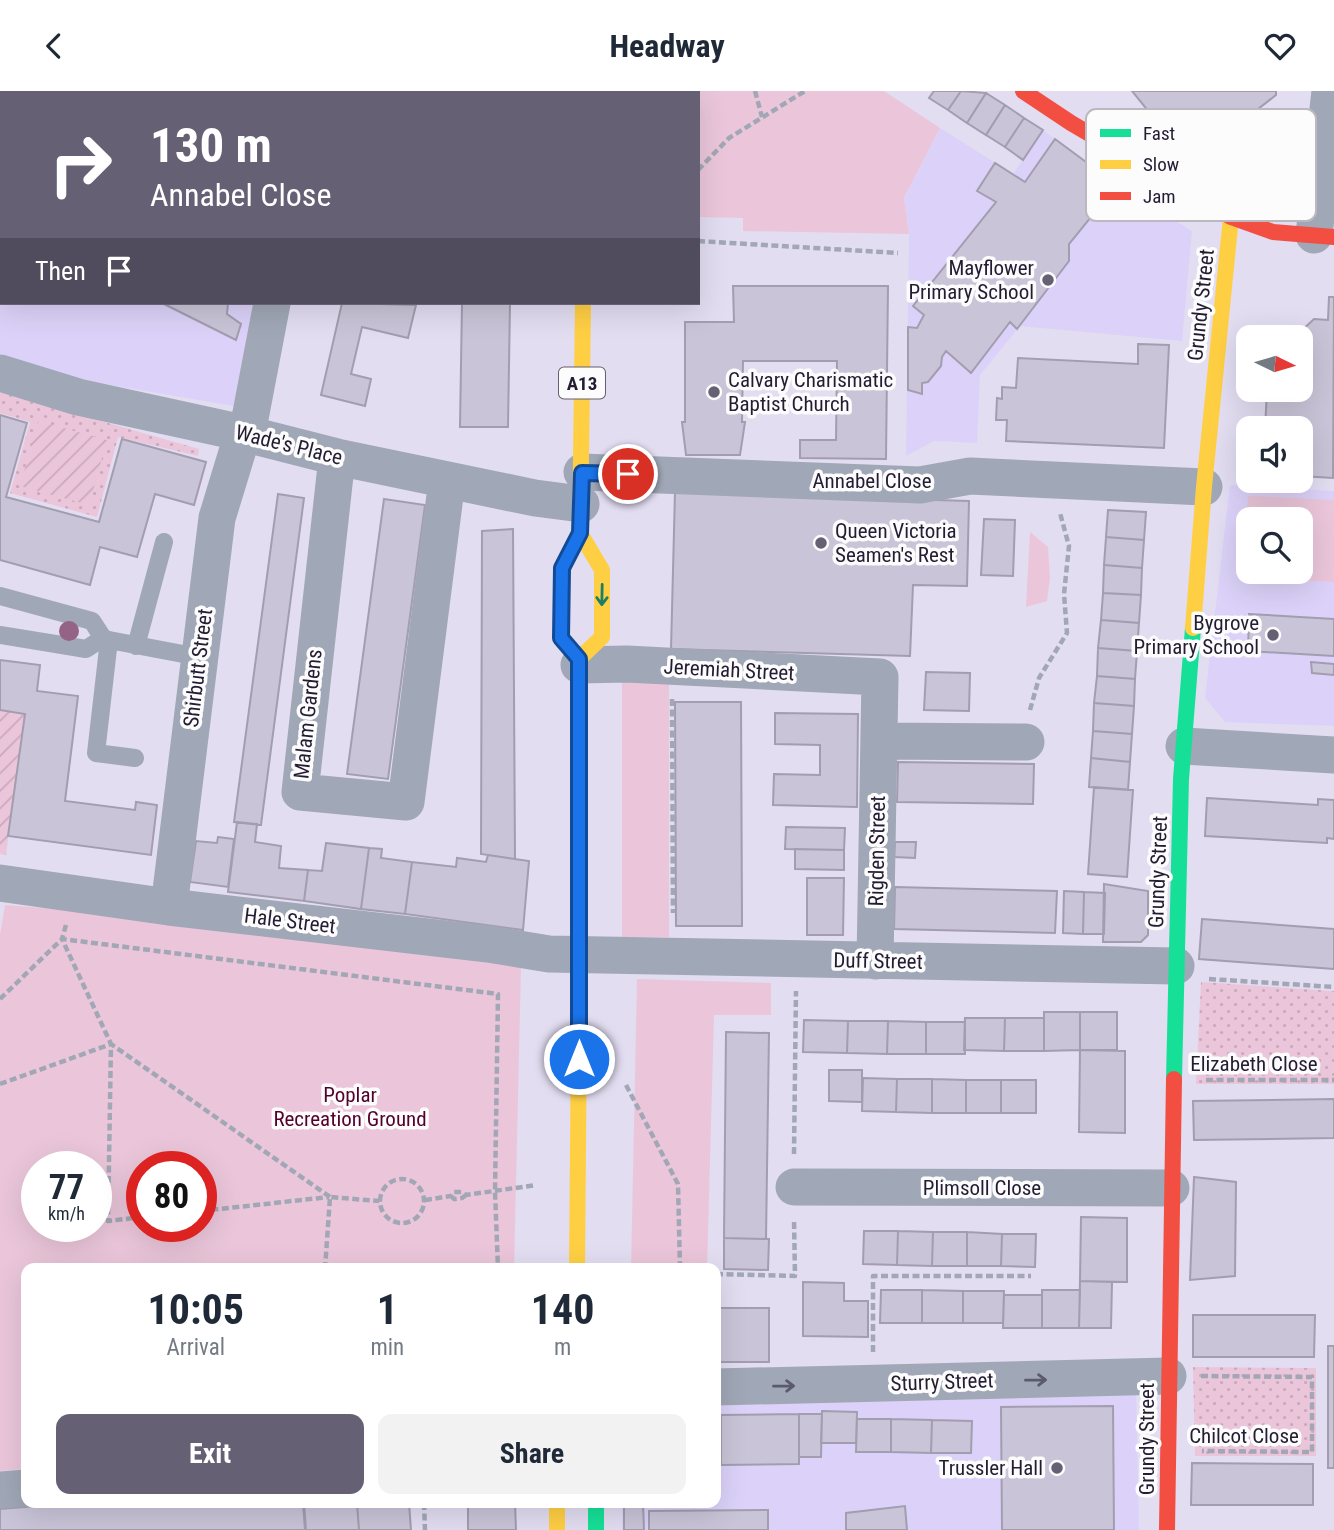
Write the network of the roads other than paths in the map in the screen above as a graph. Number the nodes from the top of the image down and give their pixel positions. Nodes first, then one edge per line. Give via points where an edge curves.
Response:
1 (1023, 91) edge
2 (1330, 91) edge
3 (1086, 132) edge
4 (1231, 221) edge
5 (1244, 221) edge
6 (1324, 236) edge
7 (272, 305) edge
8 (583, 305) edge
9 (0, 373) edge
10 (245, 433) junction
11 (337, 457) junction
12 (447, 480) junction
13 (1204, 487) junction
14 (581, 503) junction
15 (164, 542) dead end
16 (0, 596) edge
17 (0, 635) edge
18 (106, 639) junction
19 (136, 646) junction
20 (199, 657) junction
21 (579, 662) junction
22 (880, 677) joint
23 (879, 741) junction
24 (1026, 742) road end
25 (1184, 746) junction
26 (1334, 755) edge
27 (135, 758) dead end
28 (0, 883) edge
29 (169, 907) junction
30 (580, 956) junction
31 (874, 961) junction
32 (1176, 972) junction
33 (794, 1187) road end
34 (1171, 1188) junction
35 (577, 1263) edge
36 (1168, 1376) junction
37 (721, 1388) edge
38 (21, 1488) edge
39 (0, 1490) edge
40 (557, 1508) edge
41 (596, 1508) edge
42 (557, 1530) edge
43 (596, 1530) edge
44 (1167, 1530) edge

1 - 3 main road
2 - 6 street
4 - 13 main road, Grundy Street
5 - 6 main road via 1273,232
7 - 10 street, Shirbutt Street
8 - 14 main road, A13
9 - 10 street, Wade's Place via 78,397
10 - 11 street, Wade's Place
10 - 20 street, Shirbutt Street via 217,518
11 - 12 street, Wade's Place
11 - 12 street, Malam Gardens via 300,792 406,802
12 - 14 street, Wade's Place
13 - 14 street, Annabel Close via 970,476 920,485
13 - 25 main road, Grundy Street
14 - 21 main road, A13 via 562,568 561,624 561,638
14 -> 21 main road via 602,570 602,638
15 - 19 lane
16 - 18 lane via 92,621
17 - 18 lane via 86,649
18 - 19 lane
18 - 27 lane via 96,753
19 - 20 lane
20 - 29 street, Shirbutt Street
21 - 22 street, Jeremiah Street
21 - 30 main road
22 - 23 street, Rigden Street
23 - 24 street
23 - 31 street, Rigden Street
25 - 26 street
25 - 32 main road, Grundy Street
28 - 29 street, Hale Street
29 - 30 street, Hale Street
30 - 31 street, Duff Street
30 - 35 main road
31 - 32 street, Duff Street
32 - 34 main road, Grundy Street
33 - 34 street, Plimsoll Close
34 - 36 main road, Grundy Street
37 -> 36 street, Sturry Street
36 - 44 main road, Grundy Street
38 - 39 street
40 - 42 main road
41 - 43 main road

